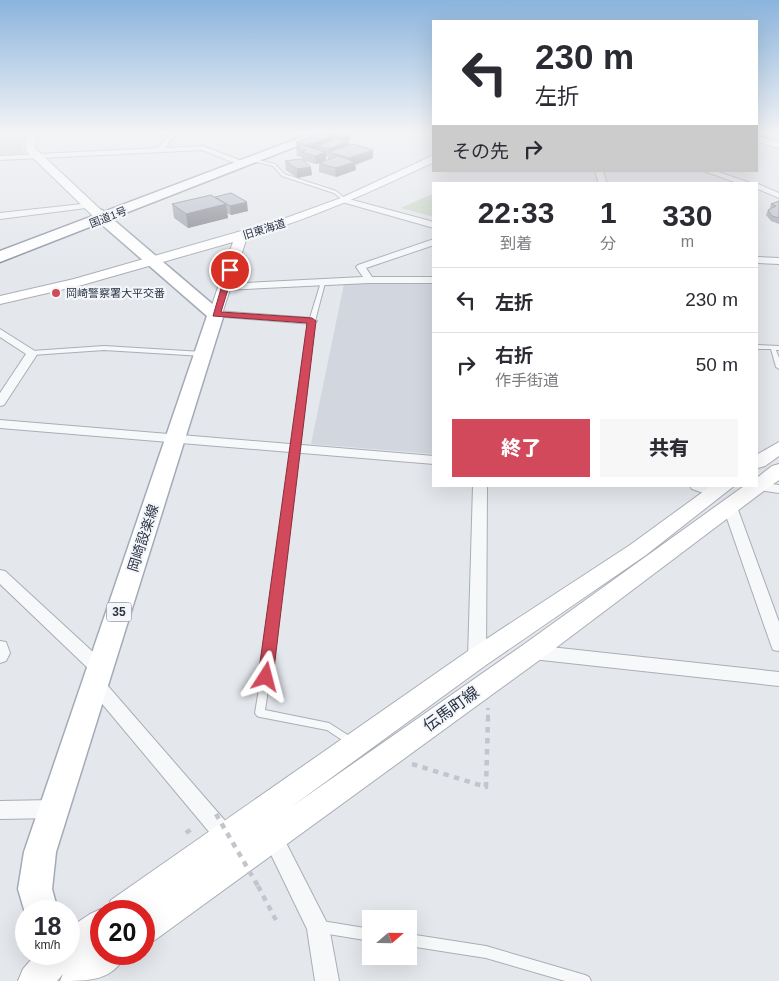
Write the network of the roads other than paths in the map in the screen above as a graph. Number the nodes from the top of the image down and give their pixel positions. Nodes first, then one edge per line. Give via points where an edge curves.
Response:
1 (60, 178) edge
2 (192, 178) edge
3 (201, 178) edge
4 (292, 178) edge
5 (392, 178) edge
6 (729, 178) edge
7 (743, 182) edge
8 (758, 186) edge
9 (779, 196) edge
10 (345, 200) junction
11 (98, 212) junction
12 (0, 216) edge
13 (432, 224) edge
14 (241, 236) junction
15 (432, 243) edge
16 (0, 248) edge
17 (0, 257) edge
18 (758, 260) edge
19 (152, 261) junction
20 (779, 261) edge
21 (369, 280) junction
22 (432, 280) edge
23 (323, 283) junction
24 (225, 287) junction
25 (0, 300) edge
26 (216, 314) junction
27 (312, 321) junction
28 (0, 332) edge
29 (758, 347) edge
30 (776, 348) edge
31 (32, 352) junction
32 (203, 354) junction
33 (779, 367) edge
34 (0, 402) edge
35 (0, 424) edge
36 (176, 439) junction
37 (296, 448) junction
38 (779, 448) edge
39 (432, 460) edge
40 (758, 462) edge
41 (779, 470) edge
42 (758, 485) edge
43 (758, 486) edge
44 (480, 487) edge
45 (751, 487) edge
46 (779, 489) edge
47 (716, 493) edge
48 (0, 575) edge
49 (779, 645) edge
50 (0, 646) edge
51 (532, 652) junction
52 (0, 656) edge
53 (477, 658) junction
54 (98, 676) junction
55 (779, 679) edge
56 (356, 745) junction
57 (54, 809) junction
58 (0, 810) edge
59 (221, 826) junction
60 (273, 838) junction
61 (38, 900) edge
62 (135, 900) edge
63 (155, 921) edge
64 (318, 927) junction
65 (362, 934) edge
66 (90, 935) edge
67 (418, 941) edge
68 (80, 944) edge
69 (66, 965) edge
70 (94, 965) edge
71 (327, 981) edge
72 (585, 981) edge

1 - 11 street
2 - 11 highway, 国道1号
3 - 11 highway, 国道1号
4 - 10 lane via 335,192
5 - 10 street, 旧東海道
6 - 7 street
8 - 9 street
10 - 13 street
10 - 14 street, 旧東海道
11 - 12 street
11 - 16 highway, 国道1号
11 - 17 highway, 国道1号
11 - 19 main road
14 - 19 street, 旧東海道
14 - 24 street
15 - 21 street via 361,267
18 - 20 street
19 - 25 street, 旧東海道
19 - 26 main road
21 - 22 street
21 - 23 street
23 - 24 street
23 - 27 lane
24 - 26 street
26 - 27 street
26 - 32 main road, 岡崎設楽線 / 35
27 - 37 lane
28 - 31 street
29 - 30 lane
30 - 33 lane
31 - 32 lane via 104,348
31 - 34 street
32 - 36 main road, 岡崎設楽線 / 35
35 - 36 street
36 - 37 street
36 - 54 main road, 岡崎設楽線 / 35
37 - 39 street
37 - 56 lane via 260,713 329,727
38 - 40 street
41 - 42 street, 伝馬町線
43 - 46 street
44 - 53 street
45 - 47 street, 伝馬町線
47 - 49 street
47 - 51 street, 伝馬町線
47 - 53 street, 伝馬町線 via 638,550
48 - 54 street
50 - 52 street
51 - 55 street
51 - 60 street, 伝馬町線
53 - 56 street, 伝馬町線
54 - 57 main road, 岡崎設楽線 / 35
54 - 59 street
56 - 59 street, 伝馬町線
57 - 58 street
57 - 61 main road, 岡崎設楽線 / 35 via 40,852 35,889
59 - 62 street, 伝馬町線
60 - 63 street, 伝馬町線
60 - 64 street
64 - 65 lane
64 - 71 street
66 - 68 street
67 - 72 lane via 486,952
69 - 70 street via 87,970

